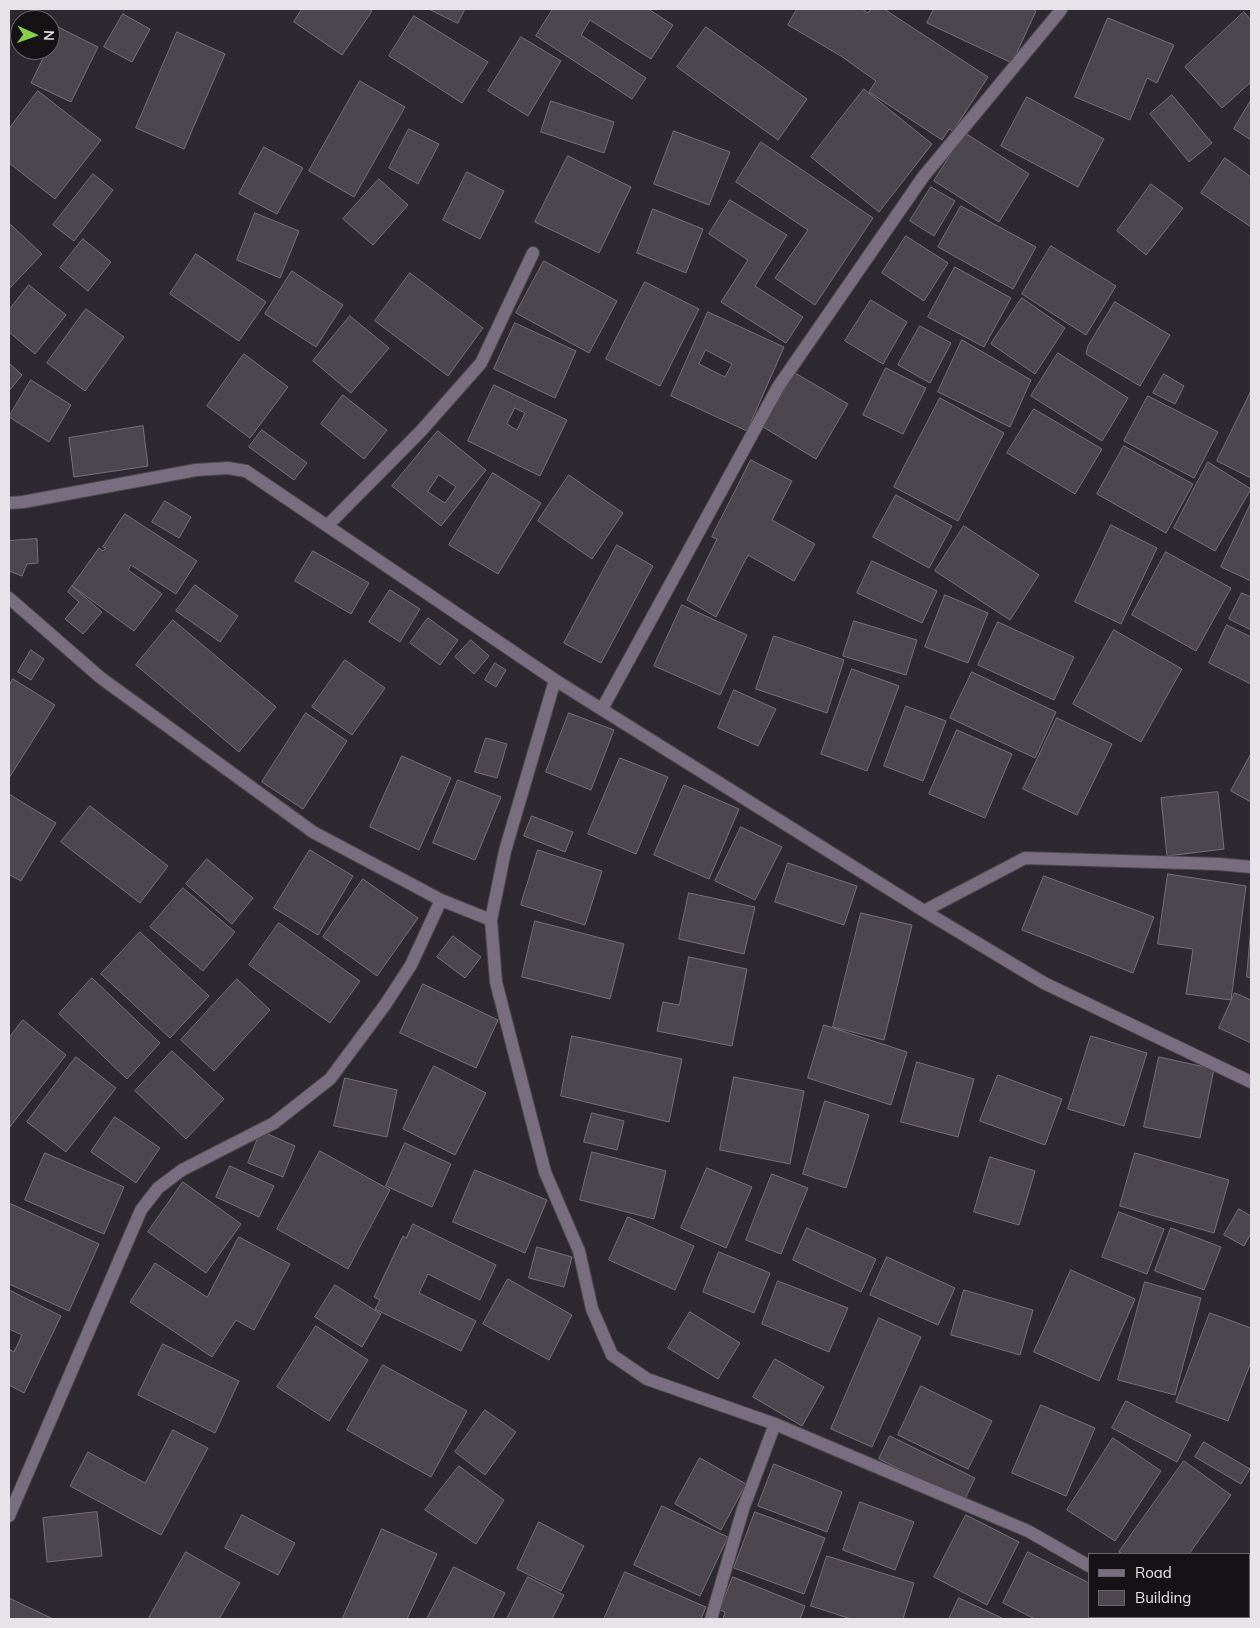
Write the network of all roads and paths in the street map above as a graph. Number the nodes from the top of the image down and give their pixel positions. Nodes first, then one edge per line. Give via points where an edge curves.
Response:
1 (1061, 10) dead end
2 (533, 253) dead end
3 (9, 502) edge
4 (328, 525) junction
5 (9, 598) edge
6 (555, 680) junction
7 (602, 709) junction
8 (1251, 867) edge
9 (441, 900) junction
10 (924, 911) junction
11 (491, 920) junction
12 (1251, 1082) edge
13 (775, 1424) junction
14 (9, 1516) edge
15 (1088, 1565) edge
16 (711, 1619) edge

1 - 7 street via 923,178 778,387
2 - 4 street via 480,363 421,431
3 - 4 street via 196,470 228,468 246,472
4 - 6 street
5 - 9 street via 101,678 313,832
6 - 7 street
6 - 11 street via 505,851
7 - 10 street
8 - 10 street via 1025,858
9 - 11 street
9 - 14 street via 411,965 330,1079 274,1123 182,1170 158,1188 141,1210
10 - 12 street via 1044,983
11 - 13 street via 496,982 545,1172 579,1251 592,1309 612,1355 647,1379
13 - 15 street via 1028,1532
13 - 16 street via 743,1508

